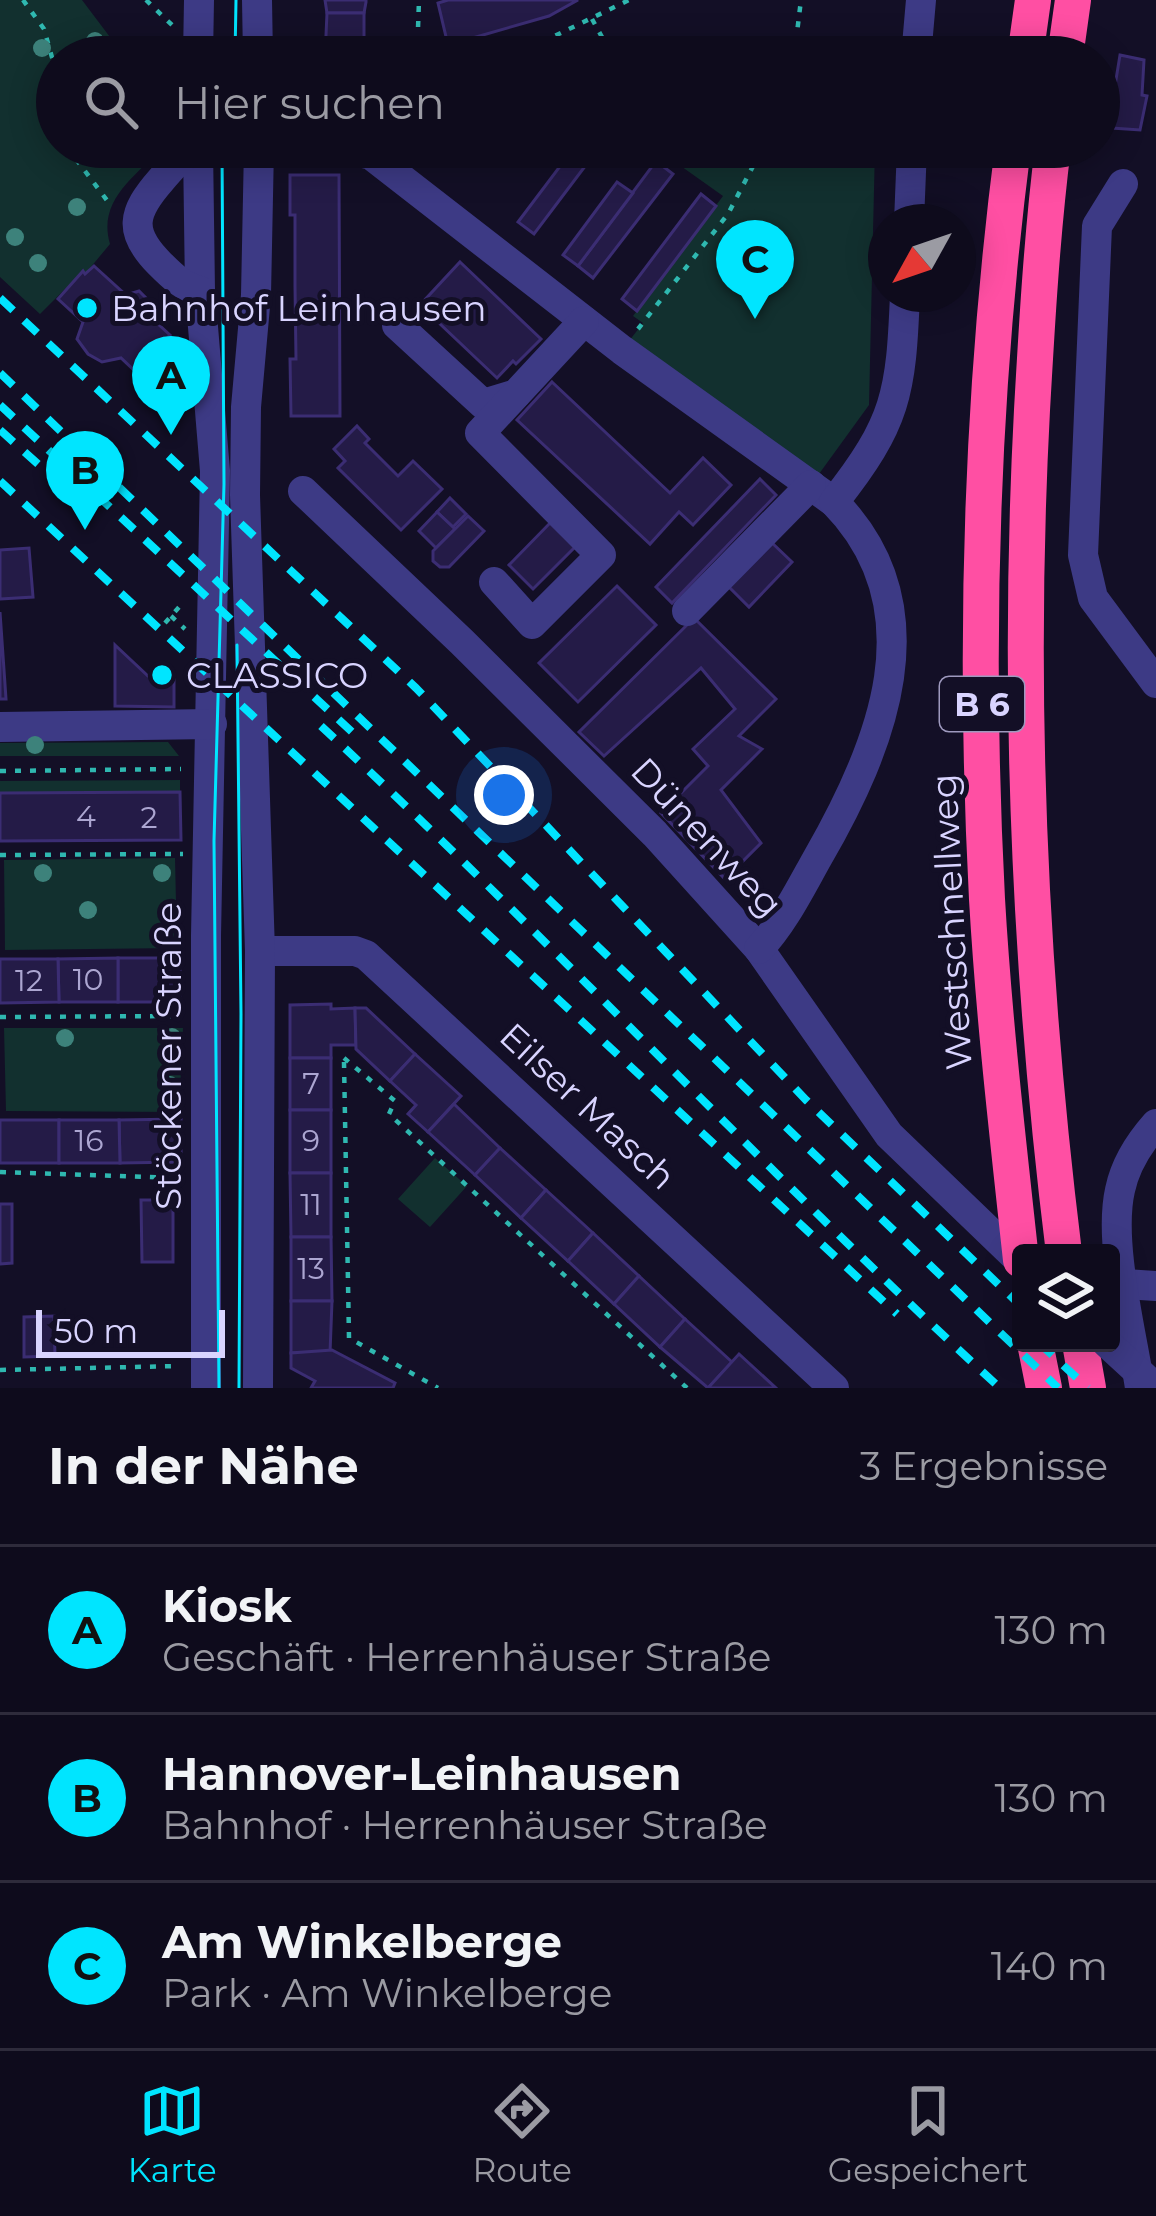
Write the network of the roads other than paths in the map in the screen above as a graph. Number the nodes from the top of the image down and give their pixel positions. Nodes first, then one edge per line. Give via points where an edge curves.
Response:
1 (257, 0) edge
2 (921, 0) edge
3 (1033, 0) edge
4 (1073, 0) edge
5 (258, 36) edge
6 (918, 36) edge
7 (1028, 36) edge
8 (1068, 36) edge
9 (171, 168) edge
10 (198, 168) edge
11 (259, 168) edge
12 (389, 168) edge
13 (911, 168) edge
14 (1011, 168) edge
15 (1051, 168) edge
16 (1123, 184) dead end
17 (910, 204) edge
18 (200, 291) junction
19 (903, 312) edge
20 (584, 321) junction
21 (397, 325) dead end
22 (516, 394) junction
23 (303, 491) dead end
24 (823, 494) junction
25 (494, 582) dead end
26 (687, 611) dead end
27 (1156, 683) edge
28 (212, 724) junction
29 (0, 727) edge
30 (759, 949) junction
31 (260, 951) junction
32 (1156, 1124) edge
33 (1019, 1244) edge
34 (1063, 1244) edge
35 (1012, 1253) edge
36 (1124, 1284) junction
37 (1156, 1286) edge
38 (1037, 1352) edge
39 (1081, 1352) edge
40 (1117, 1352) edge
41 (196, 1377) edge
42 (258, 1388) edge
43 (834, 1388) edge
44 (1044, 1388) edge
45 (1088, 1388) edge
46 (1140, 1388) edge
47 (1156, 1388) edge

1 - 5 street
2 - 6 street
3 - 7 highway
4 - 8 highway
9 - 18 street via 138,214 137,232 178,283
10 - 18 street, Stöckener Straße
11 - 31 street via 246,407
12 - 20 street
13 - 17 street
14 - 33 highway, Westschnellweg / B 6 via 985,507 982,701 987,898
15 - 34 highway, B 6 via 1029,458 1024,698 1029,895
16 - 27 street via 1097,226 1083,555 1093,598
18 - 28 street, Stöckener Straße via 215,471
19 - 24 street via 896,400 882,435
20 - 22 street
20 - 24 street
21 - 22 street via 482,404
22 - 25 street via 480,433 601,555 532,624
23 - 30 street, Dünenweg via 655,834
24 - 26 street
24 - 30 street via 875,554 888,599 884,712 852,798
28 - 29 street
28 - 41 street, Stöckener Straße via 208,1179
30 - 35 street, Dünenweg via 889,1136
31 - 42 street
31 - 43 street, Eilser Masch via 366,955
32 - 36 street via 1120,1189
36 - 37 street
36 - 46 street
38 - 44 highway
39 - 45 highway
40 - 47 street, bridge

